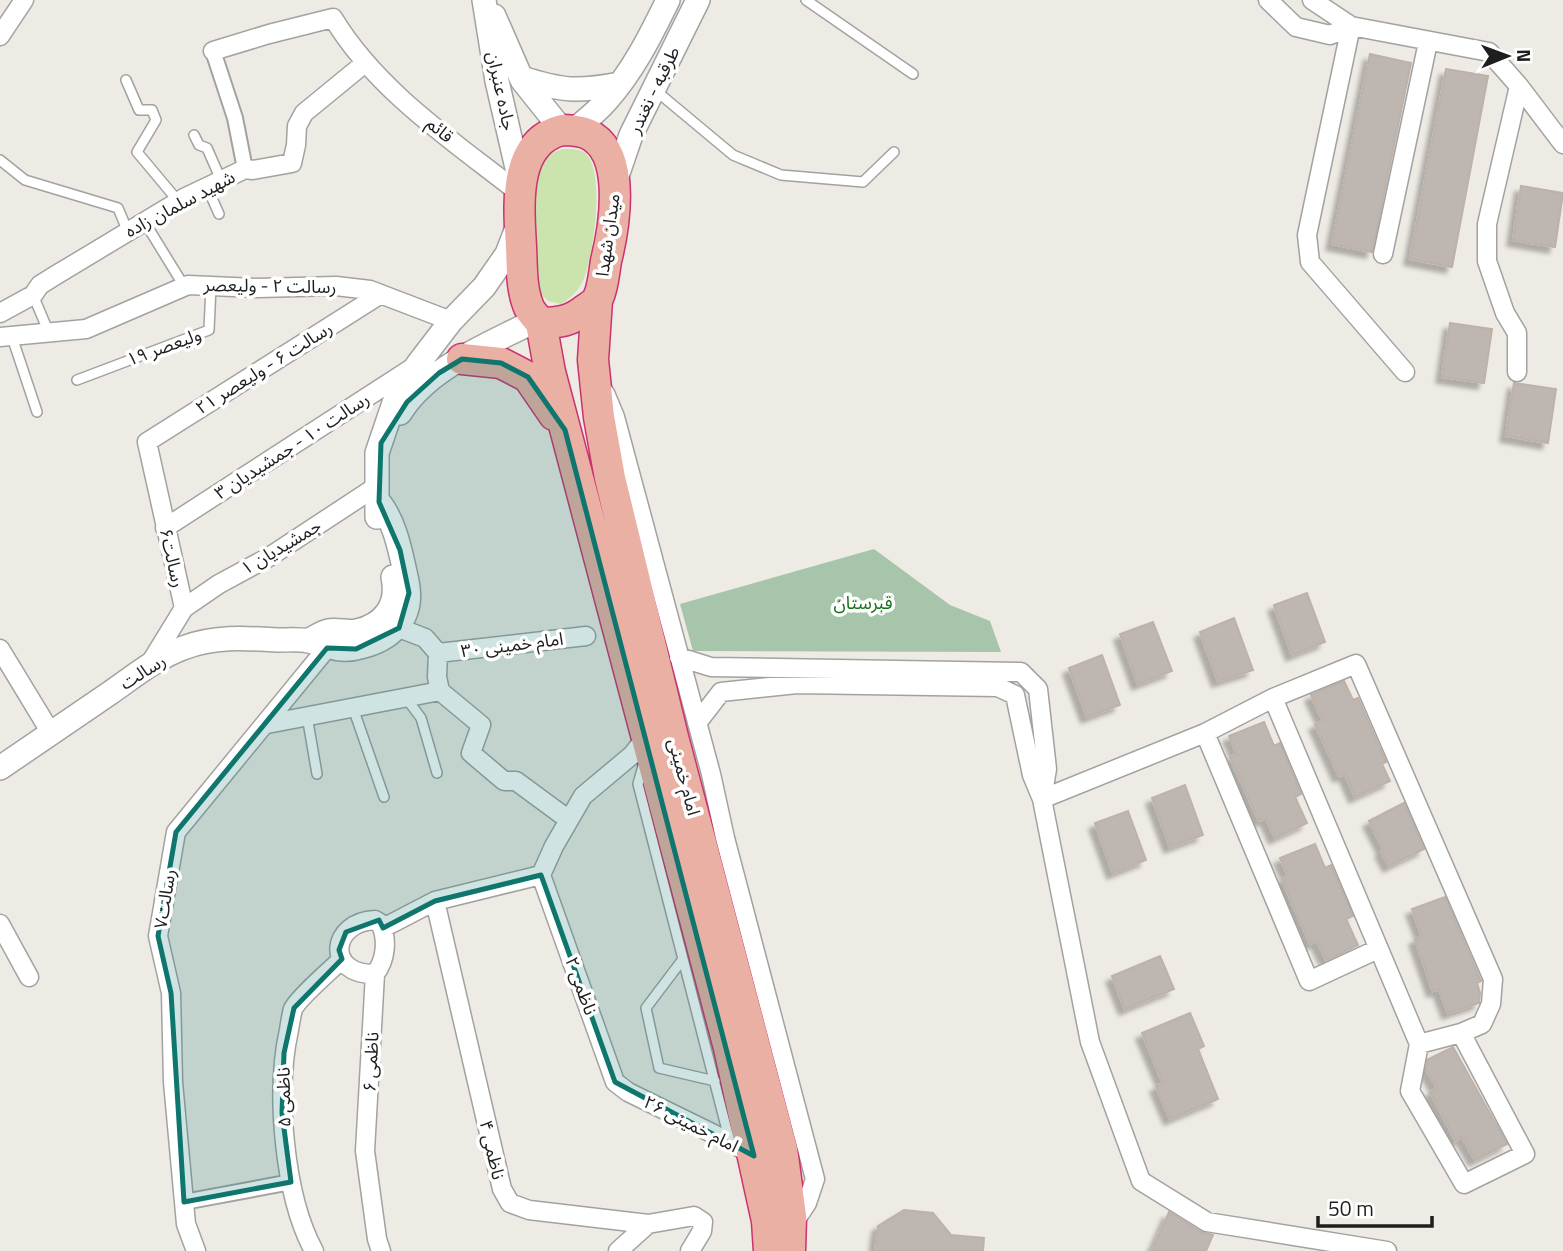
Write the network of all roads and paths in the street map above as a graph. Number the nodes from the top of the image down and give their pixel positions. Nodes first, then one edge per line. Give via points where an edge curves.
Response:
1 (24, 0) edge
2 (485, 0) edge
3 (668, 0) edge
4 (698, 0) edge
5 (806, 0) edge
6 (1268, 0) edge
7 (1312, 0) edge
8 (1351, 26) junction
9 (0, 36) edge
10 (1428, 42) junction
11 (213, 51) joint
12 (365, 63) junction
13 (912, 74) dead end
14 (522, 78) junction
15 (126, 80) dead end
16 (620, 84) junction
17 (1519, 86) junction
18 (654, 89) junction
19 (568, 130) junction
20 (194, 135) dead end
21 (1563, 144) edge
22 (894, 152) dead end
23 (0, 160) edge
24 (245, 169) junction
25 (615, 182) junction
26 (214, 183) junction
27 (520, 198) junction
28 (178, 201) junction
29 (219, 214) dead end
30 (144, 221) junction
31 (128, 232) junction
32 (1383, 254) dead end
33 (184, 286) junction
34 (211, 286) junction
35 (381, 294) junction
36 (33, 295) junction
37 (597, 300) junction
38 (0, 313) edge
39 (451, 321) junction
40 (539, 321) junction
41 (50, 332) junction
42 (6, 337) edge
43 (462, 359) junction
44 (593, 360) junction
45 (418, 364) junction
46 (1405, 372) dead end
47 (1517, 372) dead end
48 (77, 380) dead end
49 (37, 412) dead end
50 (565, 430) junction
51 (147, 442) joint
52 (381, 443) junction
53 (378, 494) junction
54 (165, 528) junction
55 (184, 608) junction
56 (399, 628) junction
57 (586, 636) dead end
58 (318, 645) junction
59 (0, 649) edge
60 (439, 653) junction
61 (679, 657) junction
62 (149, 666) junction
63 (711, 667) junction
64 (1029, 680) junction
65 (440, 691) junction
66 (721, 692) junction
67 (1015, 695) junction
68 (406, 698) junction
69 (1273, 698) junction
70 (353, 708) junction
71 (307, 716) junction
72 (697, 723) junction
73 (267, 724) junction
74 (51, 733) junction
75 (1205, 733) junction
76 (648, 740) junction
77 (0, 768) edge
78 (437, 773) dead end
79 (317, 774) dead end
80 (384, 797) dead end
81 (1042, 799) junction
82 (569, 820) junction
83 (713, 841) junction
84 (541, 875) junction
85 (435, 901) junction
86 (0, 924) edge
87 (383, 928) junction
88 (1378, 949) junction
89 (342, 959) junction
90 (683, 959) junction
91 (375, 974) junction
92 (29, 977) dead end
93 (1461, 1033) junction
94 (1419, 1044) junction
95 (715, 1081) junction
96 (628, 1092) joint
97 (742, 1149) junction
98 (291, 1182) junction
99 (184, 1202) junction
100 (648, 1224) junction
101 (790, 1239) edge
102 (196, 1251) edge
103 (314, 1251) edge
104 (381, 1251) edge
105 (618, 1251) edge
106 (690, 1251) edge
107 (769, 1251) edge
108 (1387, 1251) edge

1 - 9 street
2 - 14 street, جاده عنبران
2 - 27 street, جاده عنبران
3 - 16 street
4 - 18 street, طرقبه - نغندر
5 - 13 lane
6 - 8 street via 1296,27 1330,35
7 - 8 street
8 - 10 street
8 - 46 street via 1307,235 1310,262
10 - 17 street via 1489,52
10 - 32 street
11 - 12 street, قائم via 333,18
11 - 24 street via 235,118
12 - 24 street, شهید سلمان زاده via 304,113 297,126 292,163
12 - 27 street, قائم
14 - 16 street via 565,89
14 - 19 street, جاده عنبران
15 - 28 lane via 139,110 152,110 156,120 137,152
16 - 19 street
17 - 21 street
17 - 47 street via 1487,224 1487,261 1517,333
18 - 22 lane via 733,155 781,175 863,182
18 - 25 street, طرقبه - نغندر
19 - 25 highway, میدان شهدا via 593,137 602,146
19 - 27 highway via 552,132 530,154
20 - 26 lane via 199,145 207,148
23 - 31 lane via 25,180 118,208
24 - 26 street, شهید سلمان زاده
25 - 37 highway, میدان شهدا via 610,244
26 - 28 street, شهید سلمان زاده
26 - 29 lane
27 - 39 street, رسالت via 507,254 484,287
27 - 40 highway via 523,289 529,309
28 - 30 street, شهید سلمان زاده
30 - 31 street, شهید سلمان زاده
30 - 33 lane
31 - 36 street, شهید سلمان زاده via 40,285
33 - 34 street, رسالت ۲ - ولیعصر
33 - 41 street, رسالت ۲ - ولیعصر via 86,329
34 - 35 street, رسالت ۲ - ولیعصر via 336,286
34 - 48 lane, ولیعصر ۱۹ via 209,330
35 - 39 street, رسالت ۲ - ولیعصر
35 - 51 street, رسالت ۶ - ولیعصر ۲۱
36 - 38 street, شهید سلمان زاده
36 - 41 lane
37 - 40 highway, میدان شهدا via 559,323
37 - 44 highway, امام خمینی
39 - 45 street, رسالت
40 - 43 street, رسالت
40 - 50 highway, امام خمینی
41 - 42 street, رسالت ۲ - ولیعصر
42 - 49 lane
43 - 50 highway via 501,363 528,377
43 - 52 street, رسالت via 407,402
44 - 61 street via 615,417
44 - 83 highway, امام خمینی via 610,478
45 - 52 street, رسالت via 395,400
45 - 54 street, رسالت ۱۰ - جمشیدیان ۳
50 - 76 highway, امام خمینی
51 - 54 street, رسالت۶
52 - 53 street, رسالت
53 - 55 street, جمشیدیان ۱
53 - 56 street, رسالت via 400,550 410,593
53 - 58 street, رسالت via 376,513 394,582 389,614 376,625 356,631 328,631
54 - 55 street, رسالت۶
55 - 62 street, رسالت۶
56 - 58 street, رسالت via 356,649
56 - 60 street via 425,638
57 - 60 street, امام خمینی ۳۰
58 - 62 street, رسالت via 231,638 181,648
58 - 73 street, رسالت۷
59 - 74 street
60 - 65 street
61 - 63 street
61 - 72 street
62 - 74 street, رسالت
63 - 64 street via 1021,672
63 - 66 street via 712,688
64 - 67 street
64 - 81 street via 1038,689 1047,769
65 - 68 street
65 - 82 street via 481,725 471,753 504,781 516,781
66 - 67 street via 797,684 998,687
66 - 72 street
67 - 81 street via 1032,775
68 - 70 street
68 - 78 lane via 421,718
69 - 75 street
69 - 88 street
69 - 93 street via 1356,663 1493,979 1491,1004 1482,1024
70 - 71 street
70 - 80 lane
71 - 73 street
71 - 79 lane
72 - 83 street
73 - 99 street, رسالت۷ via 176,832 166,882 158,936 171,993 173,1082
74 - 77 street, رسالت
75 - 81 street
75 - 88 street via 1309,981
76 - 82 street via 583,796
76 - 90 lane via 638,784
76 - 97 highway, امام خمینی via 726,1035
81 - 108 street via 1090,1042 1141,1181 1207,1222
82 - 84 street
83 - 101 highway, امام خمینی via 782,1149
84 - 85 street
84 - 96 street, ناظمی ۲ via 615,1082
85 - 87 street
85 - 100 street, ناظمی ۴ via 502,1189 510,1203 529,1210
86 - 92 street
87 - 89 street via 375,920 354,925 340,940
87 - 91 street via 383,958
88 - 94 street
89 - 91 street via 354,971
89 - 98 street, ناظمی ۵ via 294,1008 291,1019 284,1054 282,1113
90 - 95 lane
90 - 95 lane via 646,1008 659,1068
91 - 104 street, ناظمی ۶ via 365,1151
93 - 94 street
93 - 94 street via 1525,1154 1464,1184 1410,1091
95 - 97 lane
96 - 97 street, امام خمینی ۲۶
97 - 107 highway, امام خمینی via 767,1221
98 - 99 street
98 - 103 street, ناظمی ۵
99 - 102 street, رسالت۷
100 - 105 street
100 - 106 street, ناظمی ۴ via 694,1216 703,1222 702,1231

